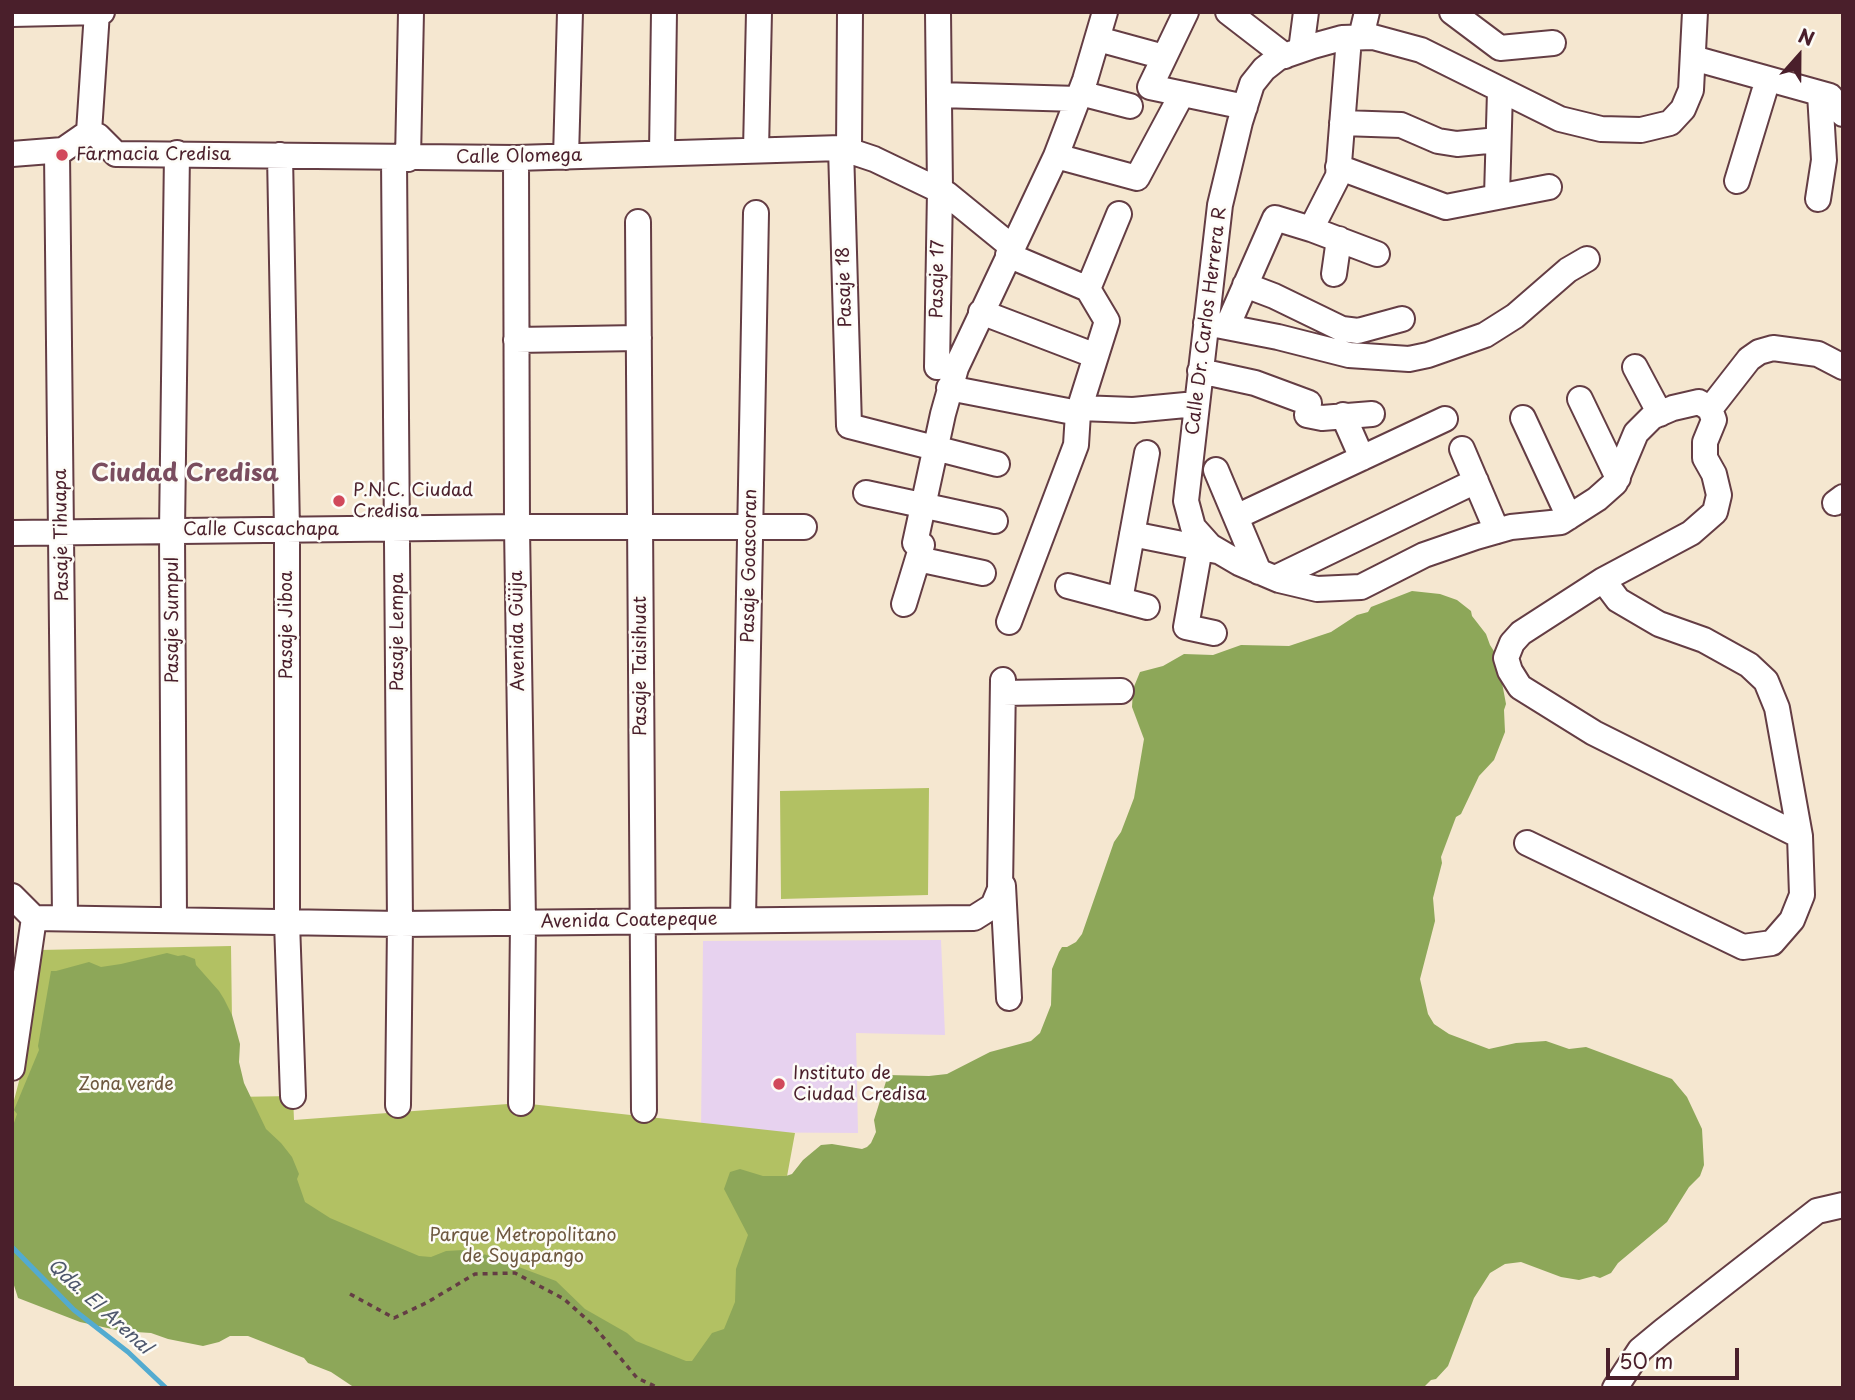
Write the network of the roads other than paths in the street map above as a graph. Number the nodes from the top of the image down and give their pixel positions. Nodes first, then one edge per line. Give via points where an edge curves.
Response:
1 (99, 12) edge
2 (411, 12) edge
3 (570, 12) edge
4 (664, 12) edge
5 (759, 12) edge
6 (850, 12) edge
7 (938, 12) edge
8 (1105, 12) edge
9 (1186, 12) edge
10 (1227, 12) edge
11 (1306, 12) edge
12 (1367, 12) edge
13 (1695, 12) edge
14 (12, 14) edge
15 (1463, 16) edge
16 (1355, 37) junction
17 (1098, 39) junction
18 (1553, 43) dead end
19 (1500, 47) junction
20 (1293, 53) junction
21 (1164, 57) junction
22 (1693, 58) junction
23 (1768, 79) junction
24 (1497, 89) junction
25 (1182, 94) junction
26 (939, 95) junction
27 (1079, 96) junction
28 (1834, 98) edge
29 (1130, 106) dead end
30 (1245, 107) junction
31 (1342, 123) junction
32 (89, 132) junction
33 (1498, 140) junction
34 (845, 149) junction
35 (757, 150) junction
36 (57, 152) junction
37 (177, 153) junction
38 (662, 153) junction
39 (12, 154) edge
40 (281, 155) junction
41 (1056, 156) junction
42 (566, 157) junction
43 (516, 158) junction
44 (401, 159) junction
45 (1338, 167) junction
46 (1737, 181) dead end
47 (1549, 187) dead end
48 (940, 190) junction
49 (1497, 196) junction
50 (1818, 199) dead end
51 (757, 213) dead end
52 (1119, 214) dead end
53 (638, 222) dead end
54 (1311, 229) junction
55 (1339, 239) junction
56 (1010, 251) junction
57 (1377, 254) dead end
58 (1587, 259) dead end
59 (1334, 274) dead end
60 (1245, 285) junction
61 (1088, 289) junction
62 (981, 312) junction
63 (1402, 319) dead end
64 (1216, 325) junction
65 (639, 338) junction
66 (516, 340) junction
67 (1096, 356) junction
68 (1635, 367) dead end
69 (1843, 367) edge
70 (1200, 371) junction
71 (943, 378) junction
72 (1580, 399) dead end
73 (1196, 404) junction
74 (1710, 409) junction
75 (1079, 411) junction
76 (1373, 414) dead end
77 (1660, 414) junction
78 (1343, 415) junction
79 (1523, 418) dead end
80 (1445, 419) dead end
81 (936, 449) junction
82 (1462, 449) dead end
83 (1147, 453) dead end
84 (1362, 458) junction
85 (997, 464) dead end
86 (1216, 470) dead end
87 (1618, 478) junction
88 (1476, 481) junction
89 (866, 493) dead end
90 (923, 506) junction
91 (1236, 517) junction
92 (1569, 517) junction
93 (995, 521) dead end
94 (517, 527) junction
95 (640, 527) junction
96 (804, 527) dead end
97 (750, 528) junction
98 (287, 530) junction
99 (397, 530) junction
100 (172, 531) junction
101 (1497, 531) junction
102 (62, 532) junction
103 (12, 533) edge
104 (1132, 534) junction
105 (1210, 550) junction
106 (918, 559) junction
107 (983, 573) dead end
108 (1267, 575) junction
109 (1603, 580) junction
110 (1068, 586) dead end
111 (1120, 600) junction
112 (904, 604) dead end
113 (1147, 607) dead end
114 (1009, 621) dead end
115 (1214, 633) dead end
116 (1121, 691) dead end
117 (1800, 836) junction
118 (1527, 843) dead end
119 (1002, 859) junction
120 (12, 896) edge
121 (65, 917) junction
122 (34, 918) junction
123 (174, 919) junction
124 (743, 920) junction
125 (643, 921) junction
126 (287, 922) junction
127 (523, 922) junction
128 (400, 924) junction
129 (1009, 998) dead end
130 (12, 1068) edge
131 (293, 1096) dead end
132 (521, 1103) dead end
133 (398, 1105) dead end
134 (644, 1111) dead end
135 (1843, 1205) edge
136 (1615, 1388) edge

1 - 14 street
1 - 32 street
2 - 44 street, Pasaje Lempa
3 - 42 street
4 - 38 street
5 - 35 street
6 - 34 street, Pasaje 18
7 - 26 street, Pasaje 17
8 - 17 street
9 - 21 street
10 - 20 street
11 - 20 street
12 - 16 street
13 - 22 street, Calle Dr. Carlos Herrera R
15 - 19 street
16 - 20 street, Calle Dr. Carlos Herrera R
16 - 24 street, Calle Dr. Carlos Herrera R via 1374,37 1421,50
16 - 31 street
17 - 21 street
17 - 27 street
18 - 19 street
19 - 24 street
20 - 30 street, Calle Dr. Carlos Herrera R via 1264,69 1252,83
21 - 25 street via 1150,87
22 - 23 street
22 - 24 street, Calle Dr. Carlos Herrera R via 1691,90 1683,109 1670,124 1642,130 1601,129 1559,119
23 - 28 street
23 - 46 street
24 - 33 street
25 - 30 street
25 - 41 street via 1137,178
26 - 27 street
26 - 48 street, Pasaje 17
27 - 29 street
27 - 41 street
28 - 50 street
30 - 64 street, Calle Dr. Carlos Herrera R via 1220,205
31 - 33 street via 1401,125 1457,144
31 - 45 street
32 - 36 street
32 - 37 street, Calle Olomega via 115,154
33 - 49 street
34 - 35 street, Calle Olomega
34 - 48 street, Calle Olomega
34 - 81 street, Pasaje 18 via 849,426
35 - 38 street, Calle Olomega
36 - 39 street
36 - 102 street, Pasaje Tihuapa
37 - 40 street, Calle Olomega
37 - 100 street, Pasaje Sumpul
38 - 42 street, Calle Olomega
40 - 44 street, Calle Olomega
40 - 98 street, Pasaje Jiboa
41 - 56 street
42 - 43 street, Calle Olomega
43 - 44 street, Calle Olomega
43 - 66 street, Avenida Güija
44 - 99 street, Pasaje Lempa
45 - 49 street via 1446,207
45 - 54 street via 1338,176
47 - 49 street
48 - 56 street, Calle Olomega
48 - 71 street, Pasaje 17
51 - 97 street, Pasaje Goascoran
52 - 61 street
53 - 65 street, Pasaje Taisihuat
54 - 55 street
54 - 60 street via 1275,218
55 - 57 street
55 - 59 street
56 - 61 street, Calle Olomega
56 - 62 street
58 - 64 street via 1485,335 1409,359 1349,355
60 - 63 street via 1342,329 1358,331
60 - 64 street
61 - 67 street via 1107,321
62 - 67 street
62 - 71 street
64 - 70 street, Calle Dr. Carlos Herrera R
65 - 66 street
65 - 95 street, Pasaje Taisihuat
66 - 94 street, Avenida Güija
67 - 75 street
68 - 77 street
69 - 74 street via 1818,354 1773,348 1759,352
70 - 73 street, Calle Dr. Carlos Herrera R
70 - 78 street via 1255,383 1308,403 1307,415
71 - 75 street
71 - 81 street
72 - 87 street
73 - 75 street
73 - 105 street, Calle Dr. Carlos Herrera R via 1186,500 1193,527
74 - 77 street, Calle Dr. Carlos Herrera R via 1699,402
74 - 109 street via 1714,420 1705,442 1719,495 1714,512 1691,533
75 - 114 street via 1076,445
76 - 78 street
77 - 87 street, Calle Dr. Carlos Herrera R via 1636,433
78 - 84 street
79 - 92 street
80 - 84 street
81 - 85 street
81 - 90 street
82 - 88 street
83 - 104 street
84 - 91 street
86 - 91 street
87 - 92 street, Calle Dr. Carlos Herrera R
88 - 101 street
88 - 108 street
89 - 90 street
90 - 93 street
90 - 106 street via 915,543 922,545
91 - 108 street
92 - 101 street, Calle Dr. Carlos Herrera R
94 - 95 street, Calle Cuscachapa
94 - 99 street, Calle Cuscachapa
94 - 127 street, Avenida Güija
95 - 97 street, Calle Cuscachapa
95 - 125 street, Pasaje Taisihuat
96 - 97 street, Calle Cuscachapa
97 - 124 street, Pasaje Goascoran
98 - 99 street, Calle Cuscachapa
98 - 100 street, Calle Cuscachapa
98 - 126 street, Pasaje Jiboa
99 - 128 street, Pasaje Lempa
100 - 102 street, Calle Cuscachapa
100 - 123 street, Pasaje Sumpul
101 - 108 street, Calle Dr. Carlos Herrera R via 1424,555 1361,587 1317,589
102 - 103 street, Calle Cuscachapa
102 - 121 street, Pasaje Tihuapa
104 - 105 street
104 - 111 street
105 - 108 street, Calle Dr. Carlos Herrera R
105 - 115 street via 1186,627
106 - 107 street
106 - 112 street
109 - 117 street via 1618,600 1659,624 1704,640 1749,665 1766,681 1777,709
109 - 117 street via 1512,643 1506,658 1520,687 1594,733
110 - 111 street
111 - 113 street
116 - 119 street, Avenida Coatepeque via 1003,686
117 - 118 street via 1802,895 1792,920 1772,943 1744,947
119 - 124 street, Avenida Coatepeque via 1000,889 993,906 974,918
119 - 129 street
120 - 122 street
121 - 122 street, Avenida Coatepeque
121 - 123 street, Avenida Coatepeque
122 - 130 street
123 - 126 street, Avenida Coatepeque
124 - 125 street, Avenida Coatepeque
125 - 127 street, Avenida Coatepeque
125 - 134 street, Pasaje Taisihuat
126 - 128 street, Avenida Coatepeque
126 - 131 street, Pasaje Jiboa
127 - 128 street, Avenida Coatepeque
127 - 132 street, Avenida Güija
128 - 133 street, Pasaje Lempa
135 - 136 street via 1817,1212 1662,1331 1640,1350

